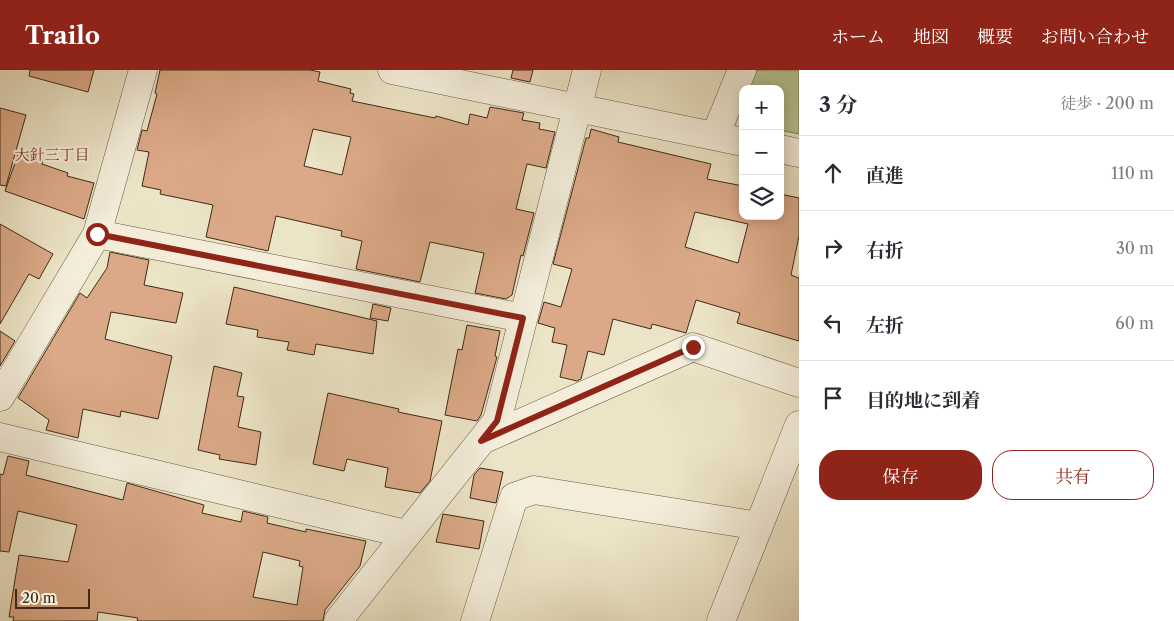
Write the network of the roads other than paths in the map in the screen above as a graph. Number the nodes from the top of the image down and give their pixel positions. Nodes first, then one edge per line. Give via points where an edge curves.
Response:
1 (143, 70) edge
2 (392, 70) edge
3 (587, 70) edge
4 (742, 70) edge
5 (576, 108) junction
6 (715, 136) junction
7 (739, 141) edge
8 (784, 151) edge
9 (799, 153) edge
10 (97, 234) junction
11 (523, 318) junction
12 (799, 383) edge
13 (0, 397) edge
14 (799, 425) edge
15 (0, 437) edge
16 (481, 441) junction
17 (759, 526) junction
18 (406, 534) junction
19 (338, 621) edge
20 (475, 621) edge
21 (721, 621) edge

1 - 10 street
2 - 5 street
3 - 5 street
4 - 6 street
5 - 6 street
5 - 11 street
6 - 7 street
8 - 9 street
10 - 11 street
10 - 13 street
11 - 16 street via 497,421
12 - 16 street via 693,347
14 - 17 street
15 - 18 street
16 - 18 street
17 - 20 street via 534,490 514,498
17 - 21 street
18 - 19 street

